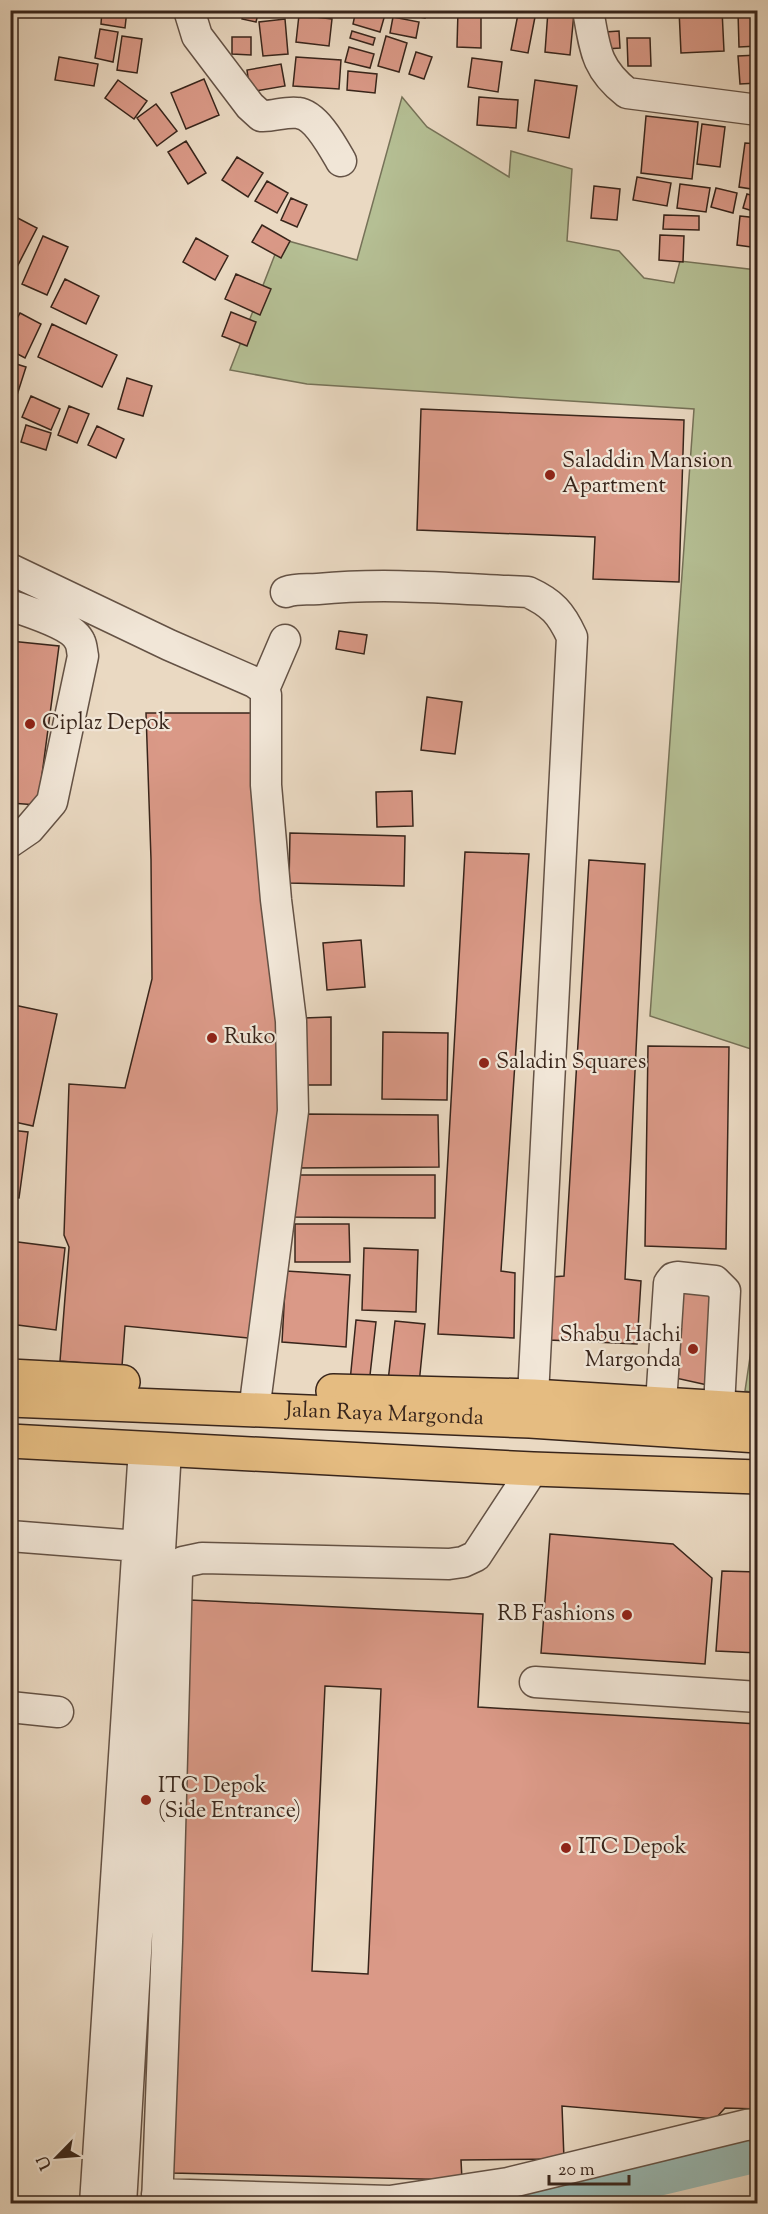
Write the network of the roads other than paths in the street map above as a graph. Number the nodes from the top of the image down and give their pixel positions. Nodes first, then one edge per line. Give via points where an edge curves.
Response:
1 (189, 10) edge
2 (588, 10) edge
3 (758, 110) edge
4 (341, 161) dead end
5 (10, 569) edge
6 (286, 592) dead end
7 (10, 605) edge
8 (285, 639) dead end
9 (264, 689) junction
10 (10, 842) edge
11 (15, 1388) edge
12 (255, 1400) junction
13 (661, 1403) junction
14 (718, 1407) junction
15 (532, 1409) junction
16 (758, 1410) edge
17 (758, 1436) edge
18 (10, 1441) edge
19 (155, 1449) junction
20 (533, 1470) junction
21 (758, 1477) edge
22 (10, 1536) edge
23 (138, 1546) junction
24 (535, 1682) dead end
25 (758, 1697) edge
26 (10, 1707) edge
27 (58, 1712) dead end
28 (758, 2124) edge
29 (157, 2199) edge
30 (95, 2204) edge
31 (120, 2204) edge

1 - 4 street via 197,36 250,106 261,116 303,114 323,131
2 - 3 street via 597,56 610,80 627,93
5 - 9 street
6 - 15 street via 351,585 528,592 547,601 564,619 572,637
7 - 10 street via 72,631 80,641 83,656 52,802 29,829
8 - 9 street
9 - 12 street via 266,785 291,1021 293,1111
11 - 12 main road, Jalan Raya Margonda
12 - 15 main road, Jalan Raya Margonda
13 - 14 main road, Jalan Raya Margonda
13 - 14 street via 669,1282 677,1277 715,1281 725,1291
13 - 15 main road, Jalan Raya Margonda
14 - 16 main road, Jalan Raya Margonda
15 - 17 main road, Jalan Raya Margonda
18 - 19 main road, Jalan Raya Margonda
19 - 20 main road, Jalan Raya Margonda
19 - 23 street
19 - 31 street
20 - 21 main road, Jalan Raya Margonda
20 - 29 street via 476,1556 463,1562 202,1558 183,1562 177,1572
22 - 23 street
23 - 30 street
24 - 25 street
26 - 27 street
28 - 29 street via 507,2183 390,2201

